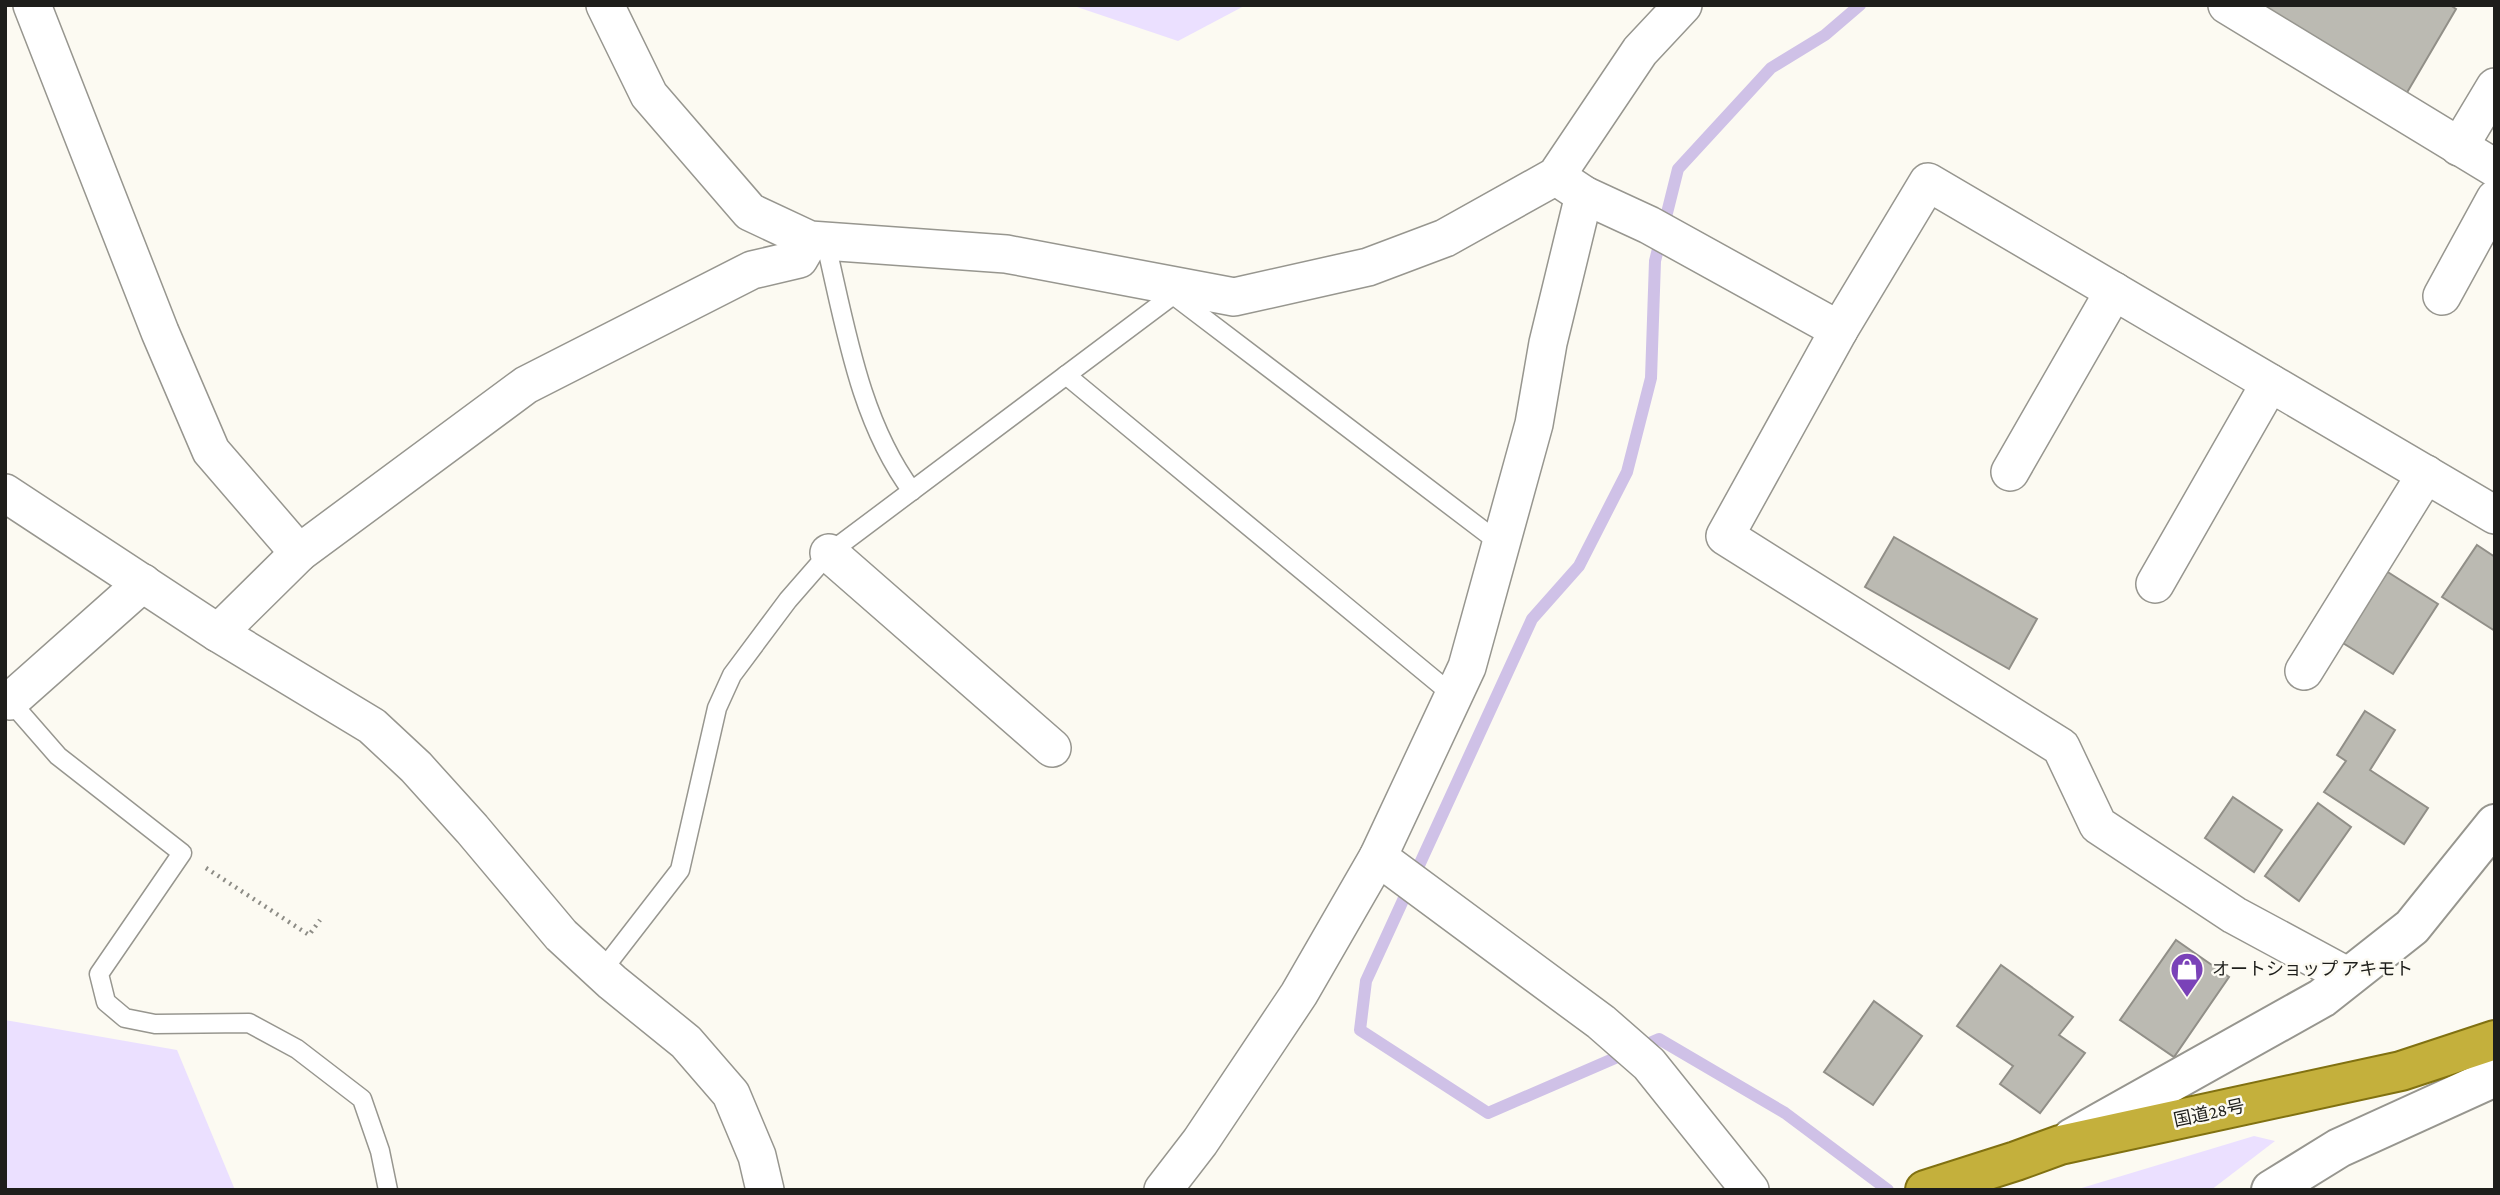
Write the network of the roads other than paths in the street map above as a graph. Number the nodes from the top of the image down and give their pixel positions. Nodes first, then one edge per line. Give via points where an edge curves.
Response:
1 (32, 5) edge
2 (605, 5) edge
3 (1684, 5) edge
4 (2227, 5) edge
5 (2495, 87) edge
6 (2459, 147) junction
7 (2495, 168) edge
8 (1570, 186) junction
9 (2495, 199) edge
10 (817, 240) junction
11 (1166, 289) junction
12 (2114, 291) junction
13 (2442, 296) dead end
14 (1839, 330) junction
15 (1066, 375) junction
16 (2270, 383) junction
17 (2010, 472) dead end
18 (2426, 474) junction
19 (912, 491) junction
20 (5, 493) edge
21 (2495, 515) edge
22 (1501, 544) junction
23 (299, 553) junction
24 (829, 553) junction
25 (143, 583) junction
26 (2155, 584) dead end
27 (218, 633) junction
28 (2304, 671) dead end
29 (1454, 696) junction
30 (10, 701) joint
31 (1052, 748) dead end
32 (2495, 824) edge
33 (1378, 857) junction
34 (601, 972) junction
35 (2349, 977) junction
36 (2495, 1040) edge
37 (2495, 1077) edge
38 (2060, 1145) junction
39 (1942, 1184) edge
40 (388, 1190) edge
41 (765, 1190) edge
42 (1163, 1190) edge
43 (1750, 1190) edge
44 (2271, 1190) edge

1 - 23 street via 211,451
2 - 10 street via 649,95 750,212
3 - 8 street via 1640,51
4 - 6 street
5 - 6 street
6 - 7 street
8 - 11 street via 1368,267 1234,297
8 - 14 street
8 - 22 street via 1534,424
9 - 13 street
10 - 11 street via 1006,254
10 - 19 lane via 868,407 896,470
10 - 23 street via 799,259 752,270 526,385
11 - 15 lane
11 - 22 lane
12 - 14 street via 1928,182
12 - 16 street
12 - 17 street
14 - 35 street via 1725,536 2061,747 2098,825 2234,915
15 - 19 lane
15 - 29 lane
16 - 18 street
16 - 26 street
18 - 21 street
18 - 28 street
19 - 24 lane
20 - 25 street
22 - 29 street via 1467,667
23 - 27 street
24 - 31 street
24 - 34 lane via 732,675 717,708 680,870
25 - 27 street
25 - 30 street
27 - 34 street via 372,726 416,766 561,935
29 - 33 street
30 - 40 lane via 58,756 182,853 99,974 106,1002 125,1018 155,1024 249,1023 297,1049 362,1099
32 - 35 street via 2412,927
33 - 42 street via 1299,994
33 - 43 street via 1601,1022 1649,1065
34 - 41 street via 686,1042 731,1094 757,1156
35 - 38 street via 2322,999
36 - 38 highway, 国道28号 via 2401,1071
37 - 44 street via 2339,1148
38 - 39 highway, 国道28号

